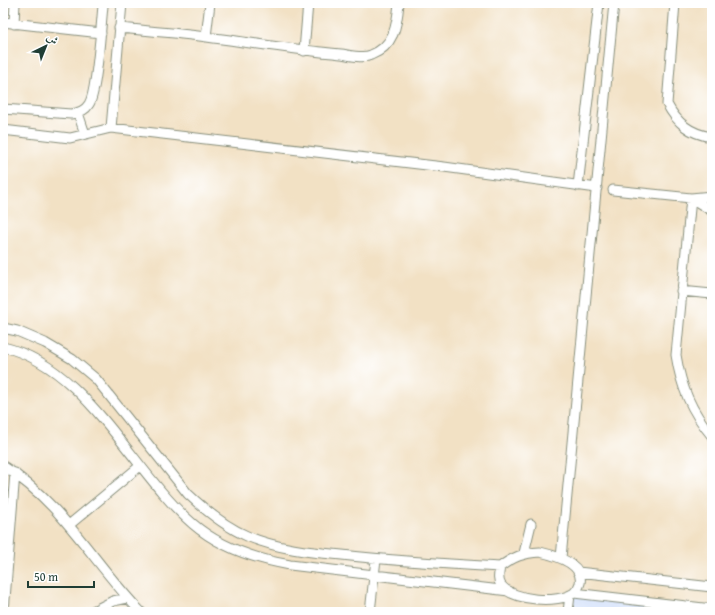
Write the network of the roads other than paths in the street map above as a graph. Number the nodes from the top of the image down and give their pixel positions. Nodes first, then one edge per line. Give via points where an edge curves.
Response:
1 (15, 3) edge
2 (122, 3) edge
3 (210, 3) edge
4 (308, 3) edge
5 (399, 3) edge
6 (599, 3) edge
7 (614, 3) edge
8 (675, 3) edge
9 (103, 6) dead end
10 (3, 22) edge
11 (14, 24) junction
12 (120, 28) junction
13 (100, 33) junction
14 (206, 37) junction
15 (304, 51) junction
16 (3, 109) edge
17 (78, 113) junction
18 (111, 128) junction
19 (3, 130) edge
20 (85, 134) junction
21 (712, 137) edge
22 (578, 186) junction
23 (597, 188) junction
24 (613, 190) dead end
25 (712, 196) edge
26 (691, 198) junction
27 (712, 211) edge
28 (681, 291) junction
29 (712, 294) edge
30 (3, 328) edge
31 (3, 347) edge
32 (712, 436) edge
33 (3, 466) edge
34 (140, 466) junction
35 (15, 473) junction
36 (531, 524) dead end
37 (69, 525) junction
38 (524, 553) junction
39 (561, 558) junction
40 (376, 559) junction
41 (500, 567) junction
42 (578, 572) junction
43 (374, 575) junction
44 (712, 587) edge
45 (509, 591) junction
46 (572, 594) junction
47 (128, 598) junction
48 (709, 610) edge
49 (4, 612) edge
50 (91, 612) edge
51 (141, 612) edge
52 (370, 612) edge
53 (568, 612) edge

1 - 11 street
2 - 12 street
3 - 14 street
4 - 15 street
5 - 15 street via 397,25 393,35 387,45 378,52 368,56
6 - 22 street
7 - 23 street
8 - 21 street via 667,104 672,115 681,124 691,131
9 - 13 street
10 - 11 street
11 - 13 street
12 - 14 street
12 - 18 street
13 - 17 street via 93,95 86,108
14 - 15 street
16 - 17 street via 55,114
17 - 20 street
18 - 20 street
18 - 22 street via 444,167
19 - 20 street via 70,138
22 - 23 street
23 - 39 street
24 - 26 street
25 - 26 street
26 - 27 street
26 - 28 street
28 - 29 street
28 - 32 street via 676,355 680,378 688,401
30 - 40 street via 45,343 72,359 96,379 188,494 225,524 246,536 292,550
31 - 34 street via 38,360 62,377
33 - 35 street
34 - 37 street
34 - 43 street via 175,508 194,525 239,552 290,565
35 - 37 street via 35,488
35 - 49 street
36 - 38 street
37 - 47 street
38 - 39 street via 540,552
38 - 41 street
39 - 42 street
40 - 41 street
40 - 43 street
41 - 45 street via 498,576 502,585
42 - 44 street
42 - 46 street via 581,579 579,587
43 - 45 street
43 - 52 street
45 - 46 street via 541,600
46 - 48 street
46 - 53 street
47 - 50 street via 113,601
47 - 51 street

